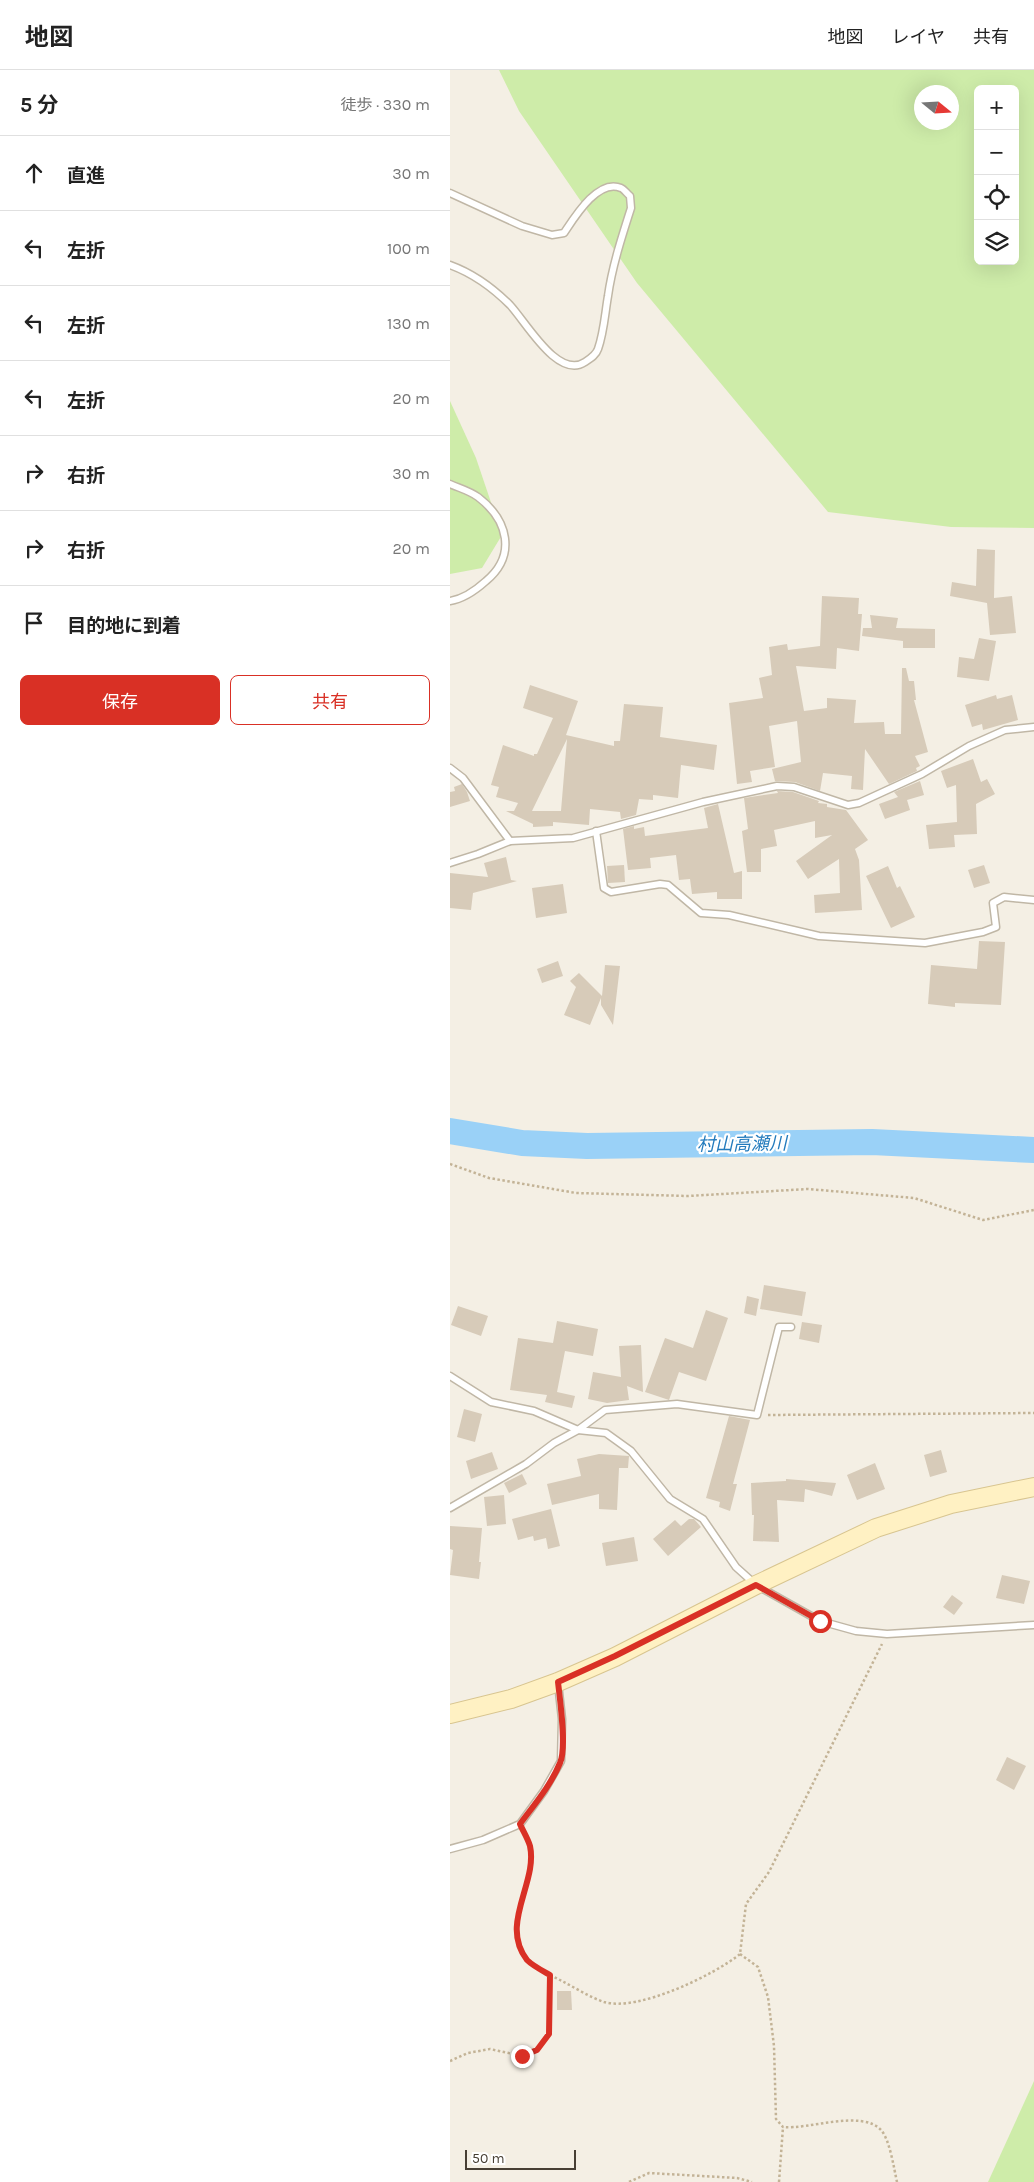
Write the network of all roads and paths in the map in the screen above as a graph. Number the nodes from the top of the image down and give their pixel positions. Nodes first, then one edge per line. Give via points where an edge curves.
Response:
1 (450, 192) edge
2 (450, 265) edge
3 (450, 484) edge
4 (450, 601) edge
5 (1034, 727) edge
6 (450, 768) edge
7 (596, 831) junction
8 (510, 841) junction
9 (450, 863) edge
10 (1034, 900) edge
11 (450, 1164) edge
12 (1034, 1210) edge
13 (791, 1328) dead end
14 (450, 1376) edge
15 (1034, 1413) edge
16 (756, 1415) junction
17 (578, 1430) junction
18 (1034, 1488) edge
19 (450, 1508) edge
20 (756, 1585) junction
21 (1034, 1625) edge
22 (887, 1634) junction
23 (558, 1682) junction
24 (450, 1714) edge
25 (520, 1824) junction
26 (450, 1849) edge
27 (740, 1954) junction
28 (550, 1975) junction
29 (450, 2062) edge
30 (783, 2127) junction
31 (629, 2182) edge
32 (752, 2182) edge
33 (779, 2182) edge
34 (897, 2182) edge

1 - 2 lane via 522,226 552,235 564,233 584,204 596,193 610,187 621,188 630,196 631,208 608,295 598,350 581,365 569,366 553,357 509,304 474,276
3 - 4 lane via 478,496 496,516 506,537 506,554 496,572 479,587
5 - 7 lane via 1005,730 859,803 848,805 794,787 777,786
6 - 8 lane via 463,778
7 - 8 lane via 573,838
7 - 10 lane via 604,888 611,892 668,885 701,914 738,917 819,936 925,943 996,927 993,903 1004,897
8 - 9 lane
11 - 12 path via 489,1178 576,1193 688,1196 808,1190 914,1198 983,1220
13 - 16 lane via 779,1327
14 - 17 lane via 492,1402 534,1411
15 - 16 path
16 - 17 lane via 677,1404 605,1410
17 - 19 lane
17 - 20 lane via 606,1433 631,1451 670,1499 704,1519 736,1567
18 - 20 street via 951,1504 876,1528
20 - 22 lane via 820,1621 856,1631
20 - 23 street
21 - 22 lane
22 - 27 path via 769,1872 746,1904
23 - 24 street via 511,1699
23 - 25 lane via 562,1719 561,1761
25 - 26 lane via 483,1840
25 - 28 path via 530,1846 530,1868 517,1924 520,1946 528,1960
27 - 28 path via 726,1966 683,1986 629,2004 604,2002
27 - 30 path via 758,1968 768,1997 774,2046 776,2119
28 - 29 path via 549,2034 537,2050 522,2056 490,2049 468,2053
30 - 33 path
30 - 34 path via 847,2120 870,2124 881,2130
31 - 32 path via 649,2172 737,2178

